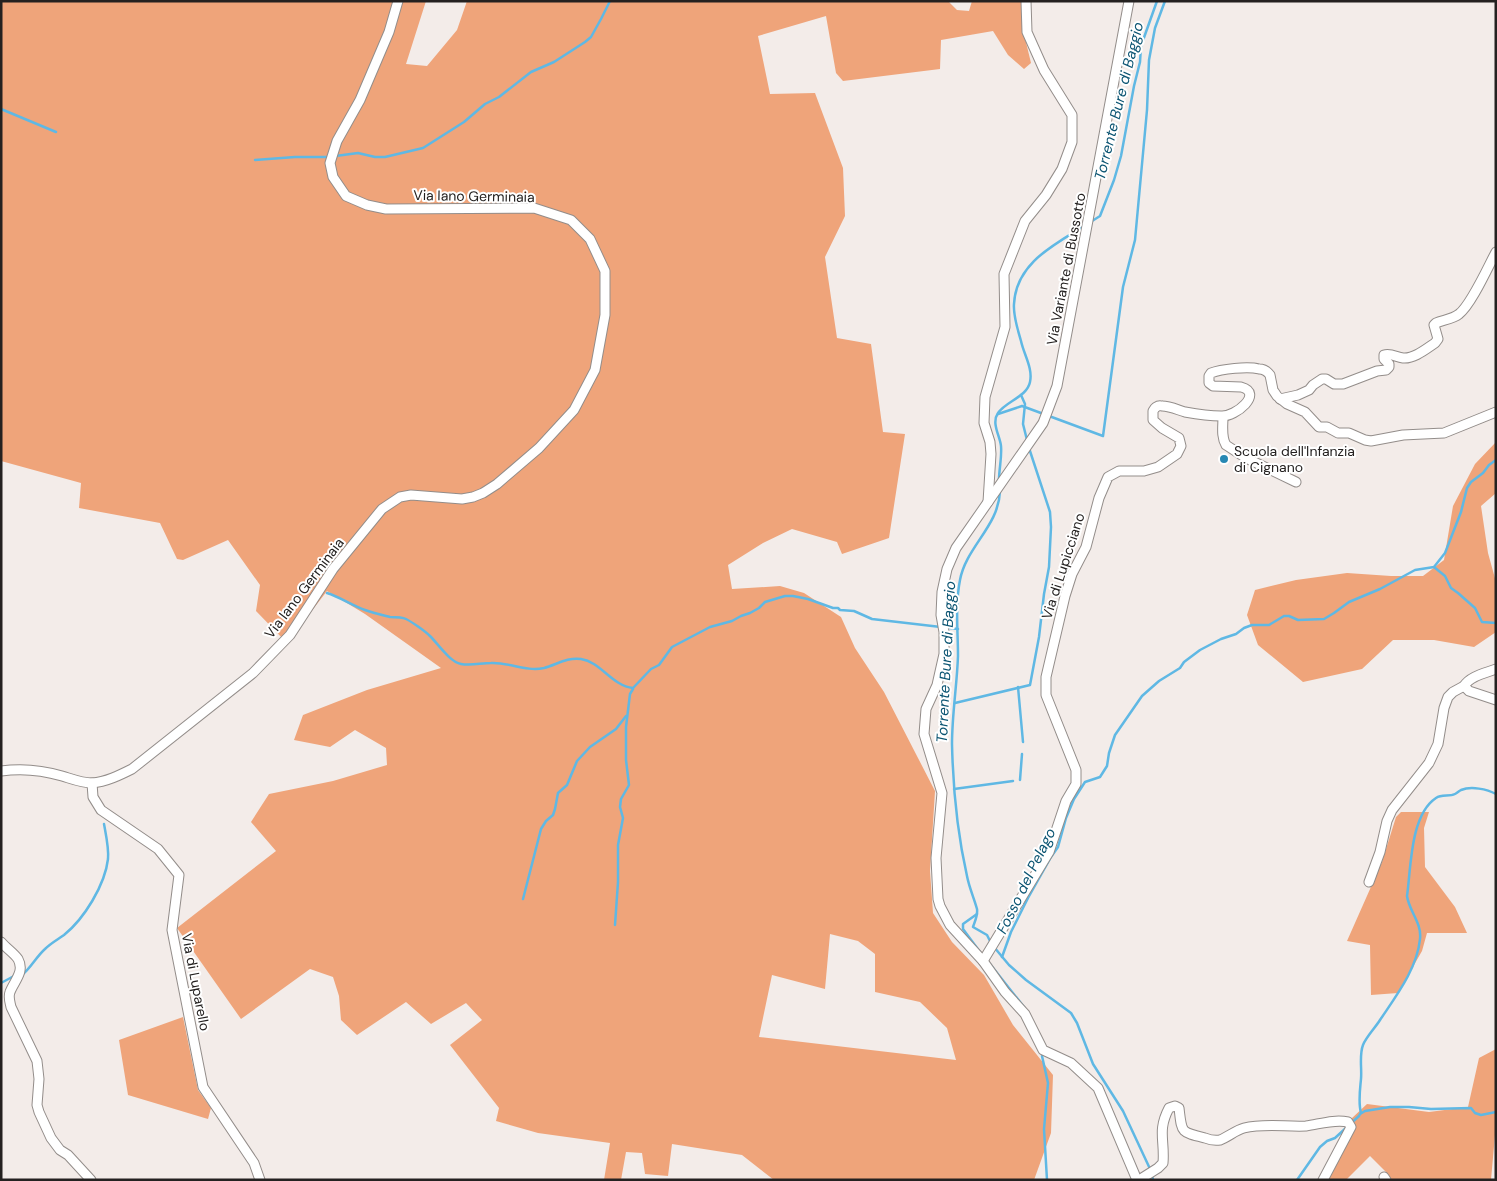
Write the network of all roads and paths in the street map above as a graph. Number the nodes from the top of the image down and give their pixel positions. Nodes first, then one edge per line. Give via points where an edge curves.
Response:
1 (398, 1) edge
2 (1026, 1) edge
3 (1129, 1) edge
4 (1496, 252) edge
5 (1280, 399) junction
6 (1496, 412) edge
7 (1223, 417) junction
8 (1296, 482) dead end
9 (988, 502) junction
10 (1496, 669) edge
11 (1464, 686) junction
12 (1496, 700) edge
13 (1, 771) edge
14 (92, 783) junction
15 (1369, 882) dead end
16 (1, 942) edge
17 (985, 958) junction
18 (1139, 1179) edge
19 (91, 1180) edge
20 (260, 1180) edge
21 (1323, 1180) edge

1 - 14 street, Via Iano Germinaia via 390,32 338,141 330,163 333,177 346,196 386,209 534,208 571,220 590,240 605,271 605,315 595,370 574,410 539,448 497,484 473,497 400,497 382,509 333,569 290,635 253,673 132,769
2 - 9 street via 1027,32 1044,70 1072,115 1072,142 1062,169 1025,220 1004,274 1005,327 985,397 984,424 991,454
3 - 9 street, Via Variante di Bussotto via 1057,386 1043,423
4 - 5 street via 1461,313 1434,325 1438,339 1435,343 1410,358 1384,355 1389,364 1386,370 1343,384 1322,379 1309,390
5 - 6 street via 1305,412 1319,427 1338,433 1349,432 1371,441 1444,433
5 - 7 street via 1274,394 1270,375 1263,370 1249,368 1211,373 1208,380 1213,386 1242,387 1249,395 1246,406
7 - 8 street via 1223,441 1226,445
7 - 17 street, Via di Lupicciano via 1163,406 1155,408 1153,420 1180,438 1180,450 1152,469 1113,473 1102,490 1086,547 1065,596 1045,688 1076,770 1076,784 1066,801 1049,852
9 - 17 street, Via Variante di Bussotto via 956,548 948,569 942,592 944,654 937,685 926,710 924,734 942,793 936,858 938,899 950,925
10 - 11 street via 1466,682
11 - 12 street via 1469,691
11 - 15 street via 1448,697 1438,744 1429,763 1392,810
13 - 14 street, Via Iano Germinaia via 20,768
14 - 20 street, Via di Luparello via 93,797 101,810 158,849 179,875 172,930 203,1087 254,1163
16 - 19 street via 20,964 20,974 9,993 9,1000 37,1061 38,1112 60,1150
17 - 18 street, Via Variante di Bussotto via 1005,992 1024,1014 1043,1050 1071,1063 1098,1088
18 - 21 street via 1161,1165 1163,1122 1169,1108 1175,1106 1188,1135 1212,1141 1244,1128 1348,1122 1351,1127

